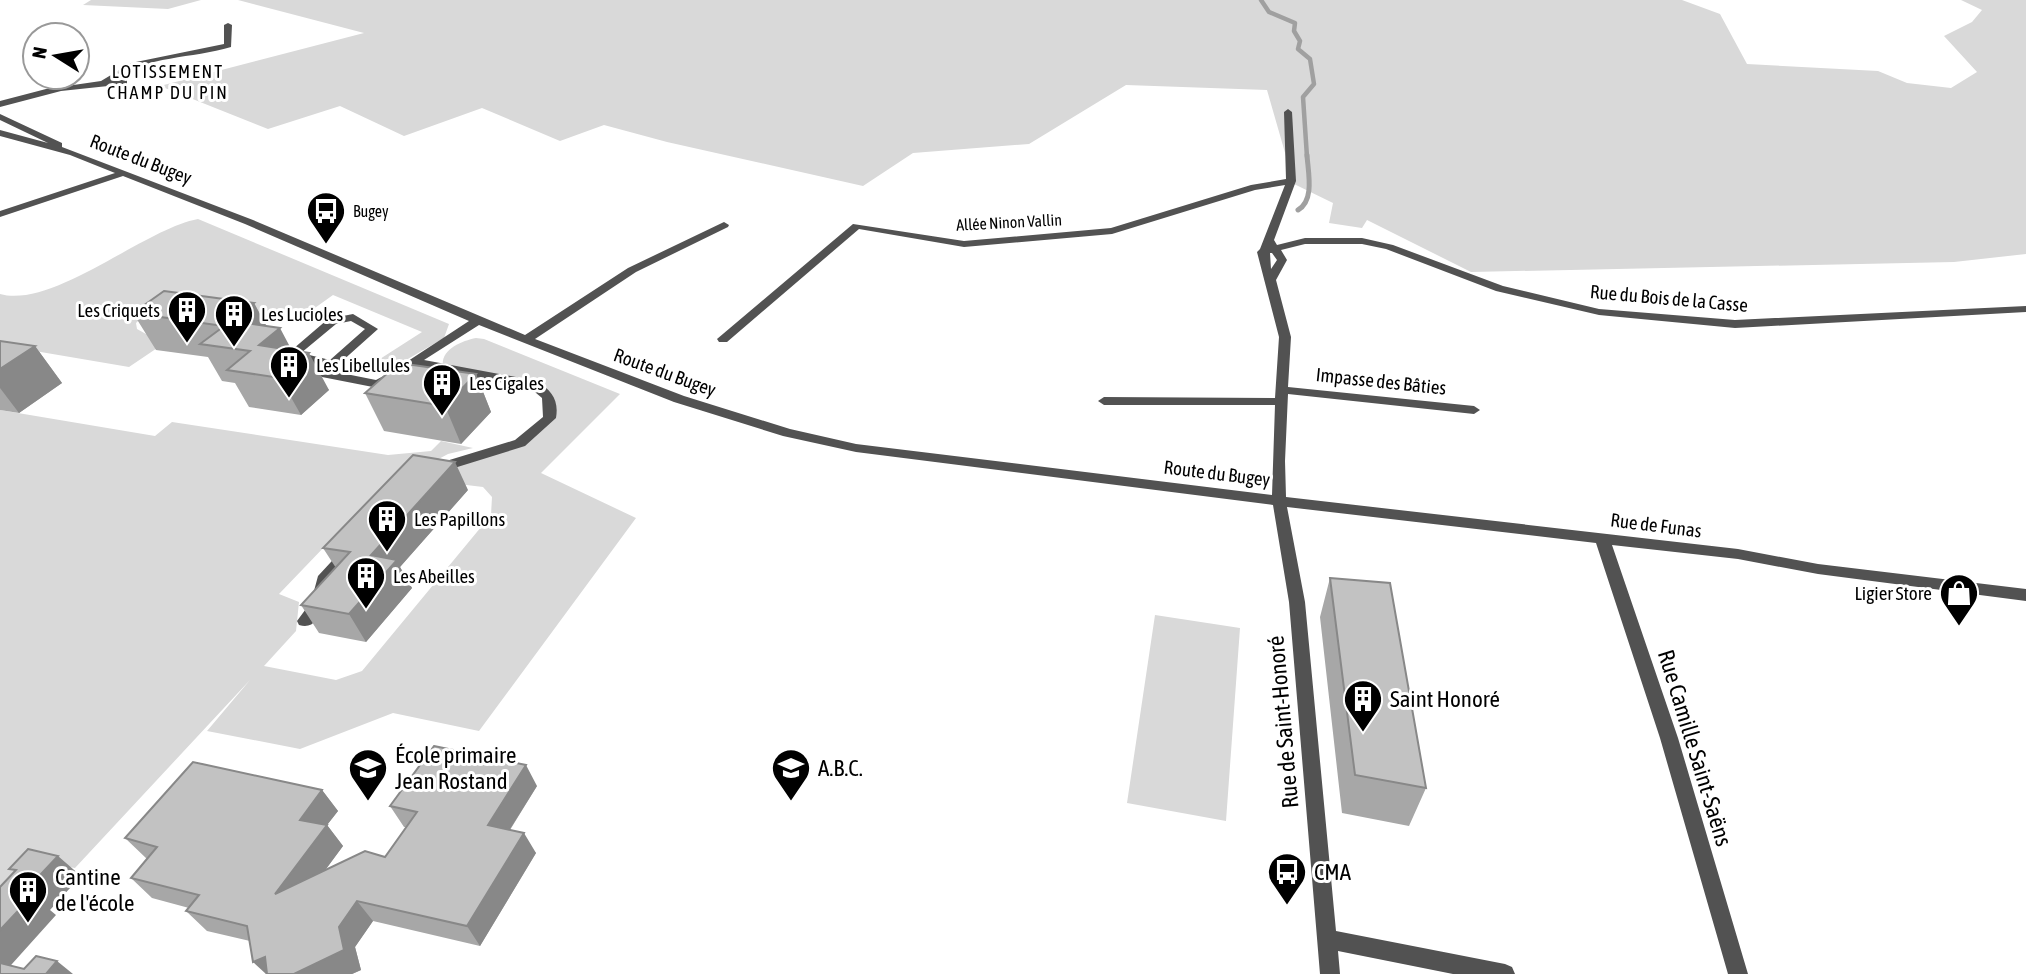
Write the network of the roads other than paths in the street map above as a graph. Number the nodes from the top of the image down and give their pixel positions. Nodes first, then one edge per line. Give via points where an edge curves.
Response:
1 (228, 25) dead end
2 (124, 82) dead end
3 (103, 83) junction
4 (0, 104) edge
5 (1288, 113) dead end
6 (0, 117) edge
7 (0, 133) edge
8 (73, 153) junction
9 (123, 173) junction
10 (1291, 181) junction
11 (0, 214) edge
12 (724, 225) dead end
13 (1362, 241) junction
14 (1273, 243) junction
15 (1282, 260) junction
16 (1270, 280) junction
17 (2026, 309) edge
18 (478, 321) junction
19 (723, 339) dead end
20 (525, 340) junction
21 (414, 362) junction
22 (333, 364) junction
23 (1284, 396) junction
24 (1104, 401) dead end
25 (1474, 410) dead end
26 (428, 473) edge
27 (1279, 501) junction
28 (1602, 538) junction
29 (358, 542) edge
30 (2026, 595) edge
31 (305, 621) edge
32 (1327, 939) junction
33 (1329, 974) edge
34 (1505, 974) edge
35 (1738, 974) edge

1 - 3 street via 228,45 142,60
2 - 3 street
3 - 4 street via 43,90
5 - 10 street
6 - 8 street, Route du Bugey
7 - 8 street, Route du Bugey
8 - 9 street, Route du Bugey
9 - 11 street
9 - 18 street, Route du Bugey
10 - 14 street
10 - 19 street, Allée Ninon Vallin via 1254,187 1112,230 964,244 856,226
12 - 20 street via 632,271
13 - 14 street, Rue du Bois de la Casse
13 - 15 street, Rue du Bois de la Casse via 1316,244
13 - 17 street, Rue du Bois de la Casse via 1500,289 1599,312 1735,324
14 - 15 street
14 - 16 street, Rue de Saint-Honoré via 1262,252
15 - 16 street
16 - 23 street, Rue de Saint-Honoré via 1285,337
18 - 20 street, Route du Bugey
18 - 21 street
20 - 27 street, Route du Bugey via 711,410 856,448
21 - 22 street via 378,384 322,373
21 - 26 street via 533,384 547,392 552,406 549,418 520,443
22 - 22 street via 343,355 372,329 353,317 332,321 292,355
23 - 24 street, Impasse des Bâties
23 - 25 street, Impasse des Bâties
23 - 27 street, Rue de Saint-Honoré
27 - 28 street, Rue de Funas
27 - 32 street, Rue de Saint-Honoré via 1297,602
28 - 30 street, Rue de Funas
28 - 35 street, Rue Camille Saint-Saëns via 1669,738
29 - 31 street via 323,580 318,604
32 - 33 street, Rue de Saint-Honoré
32 - 34 street

